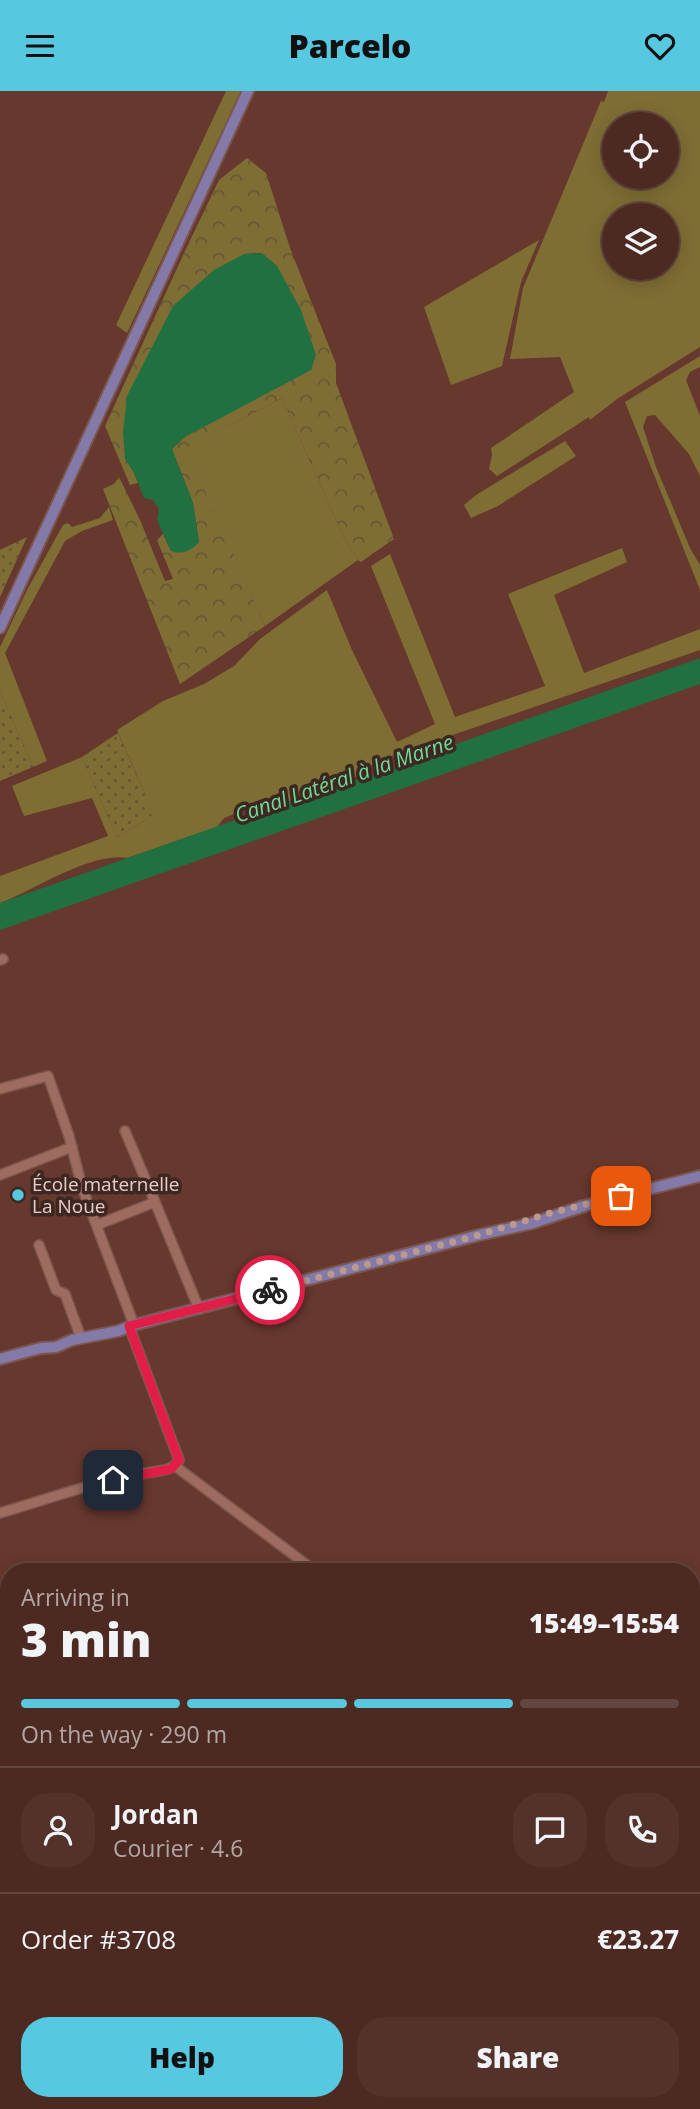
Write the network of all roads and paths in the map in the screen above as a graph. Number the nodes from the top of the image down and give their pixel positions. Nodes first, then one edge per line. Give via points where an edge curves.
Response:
1 (248, 91) edge
2 (0, 628) edge
3 (0, 1089) edge
4 (125, 1131) dead end
5 (72, 1147) junction
6 (0, 1175) edge
7 (700, 1176) edge
8 (155, 1202) junction
9 (97, 1225) junction
10 (39, 1245) dead end
11 (199, 1309) junction
12 (132, 1325) junction
13 (77, 1339) junction
14 (0, 1359) edge
15 (177, 1463) junction
16 (0, 1513) edge
17 (305, 1563) edge

1 - 2 main road
3 - 5 street via 48,1076
4 - 8 street
5 - 6 street
5 - 9 street
7 - 11 main road
8 - 9 street
8 - 11 street
9 - 12 street
10 - 13 street via 56,1290 65,1294
11 - 12 main road
12 - 13 main road
12 - 15 street
13 - 14 main road
15 - 16 street
15 - 17 street

